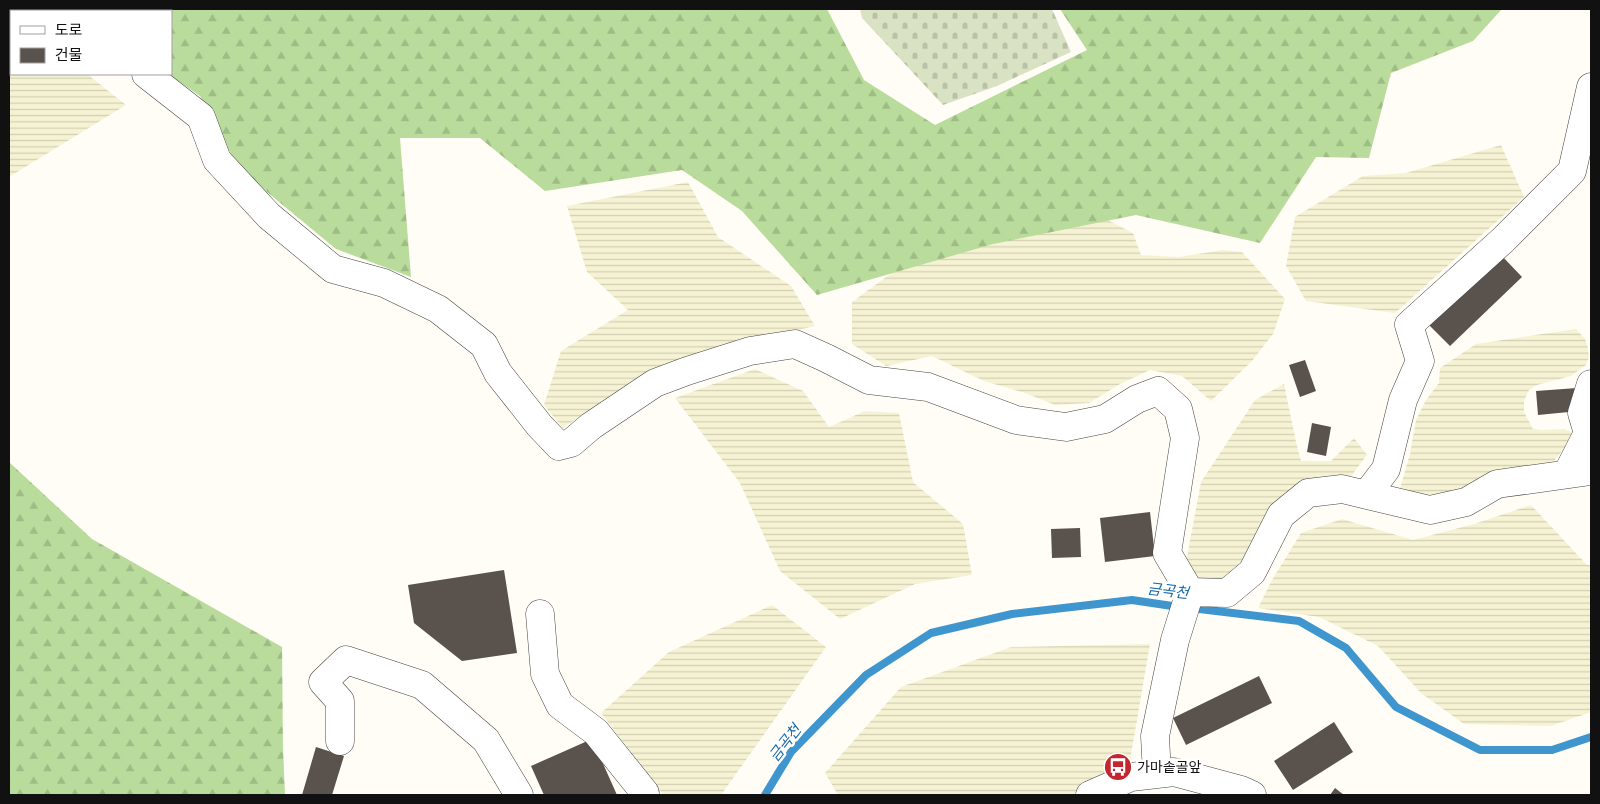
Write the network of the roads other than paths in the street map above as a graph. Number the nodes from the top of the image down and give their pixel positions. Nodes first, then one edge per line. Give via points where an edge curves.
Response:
1 (147, 75) edge
2 (1591, 88) edge
3 (1591, 384) edge
4 (1579, 472) edge
5 (1367, 494) junction
6 (1190, 592) junction
7 (540, 614) dead end
8 (340, 741) dead end
9 (1157, 774) junction
10 (519, 795) edge
11 (645, 795) edge
12 (1090, 795) edge
13 (1252, 795) edge

1 - 6 street via 201,116 217,160 269,216 333,269 384,283 438,309 484,345 498,373 559,446 571,443 655,382 750,350 795,344 869,380 928,387 1016,420 1066,427 1105,419 1137,399 1158,391 1178,409 1186,438 1167,553
2 - 5 street via 1572,171 1410,325 1420,362 1403,400 1386,469
3 - 4 street via 1582,413 1588,434
4 - 5 street via 1497,484 1466,502 1430,510
5 - 6 street via 1342,489 1308,493 1281,515 1252,572 1226,593
6 - 9 street via 1175,640 1156,736
7 - 11 street via 545,674 560,705 596,732
8 - 10 street via 340,701 323,682 346,660 422,685 486,740
9 - 12 street via 1131,776
9 - 13 street via 1174,772

